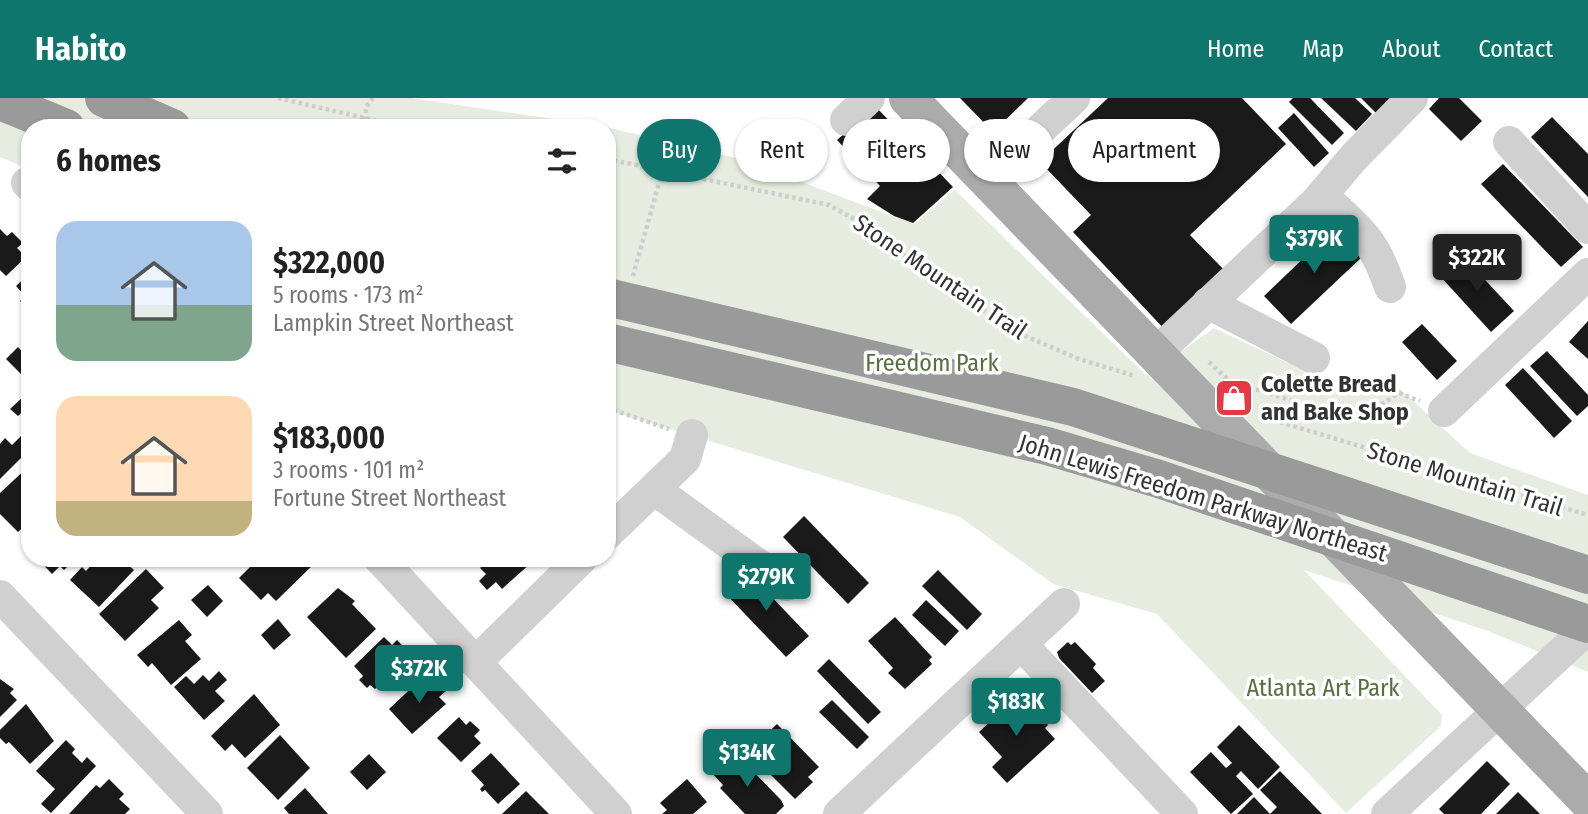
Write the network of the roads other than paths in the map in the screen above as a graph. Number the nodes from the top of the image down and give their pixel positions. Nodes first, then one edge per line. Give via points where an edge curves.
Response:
1 (104, 98) edge
2 (869, 98) edge
3 (908, 98) edge
4 (1074, 98) edge
5 (1412, 98) edge
6 (0, 101) edge
7 (44, 119) edge
8 (152, 119) edge
9 (847, 119) edge
10 (1051, 119) edge
11 (1509, 142) dead end
12 (964, 155) edge
13 (990, 182) edge
14 (1322, 195) junction
15 (1588, 228) edge
16 (1588, 274) edge
17 (620, 286) edge
18 (1390, 287) dead end
19 (1208, 303) junction
20 (616, 344) edge
21 (1314, 358) dead end
22 (1151, 363) junction
23 (1444, 411) road end
24 (692, 435) road end
25 (654, 489) junction
26 (616, 525) edge
27 (387, 567) edge
28 (574, 567) edge
29 (1588, 575) edge
30 (786, 585) dead end
31 (0, 596) edge
32 (1063, 604) dead end
33 (1588, 626) edge
34 (1021, 644) junction
35 (476, 662) junction
36 (1500, 708) junction
37 (1588, 801) edge
38 (207, 814) edge
39 (617, 814) edge
40 (839, 814) edge
41 (1182, 814) edge
42 (1388, 814) edge

1 - 8 highway
2 - 9 street
3 - 12 main road
4 - 10 street
5 - 14 street
6 - 7 highway
11 - 15 street
13 - 22 main road
14 - 18 street via 1370,240
14 - 19 street
16 - 23 street
17 - 29 highway, John Lewis Freedom Parkway Northeast via 1073,407
19 - 21 street
19 - 22 street
20 - 33 highway, John Lewis Freedom Parkway Northeast via 1047,446 1159,479
22 - 36 main road
24 - 25 street via 685,459
25 - 26 street
25 - 30 street
27 - 35 street
28 - 35 street
31 - 38 street
32 - 34 street
33 - 36 street
34 - 40 street
34 - 41 street via 1129,749
35 - 39 street
36 - 37 main road
36 - 42 street

